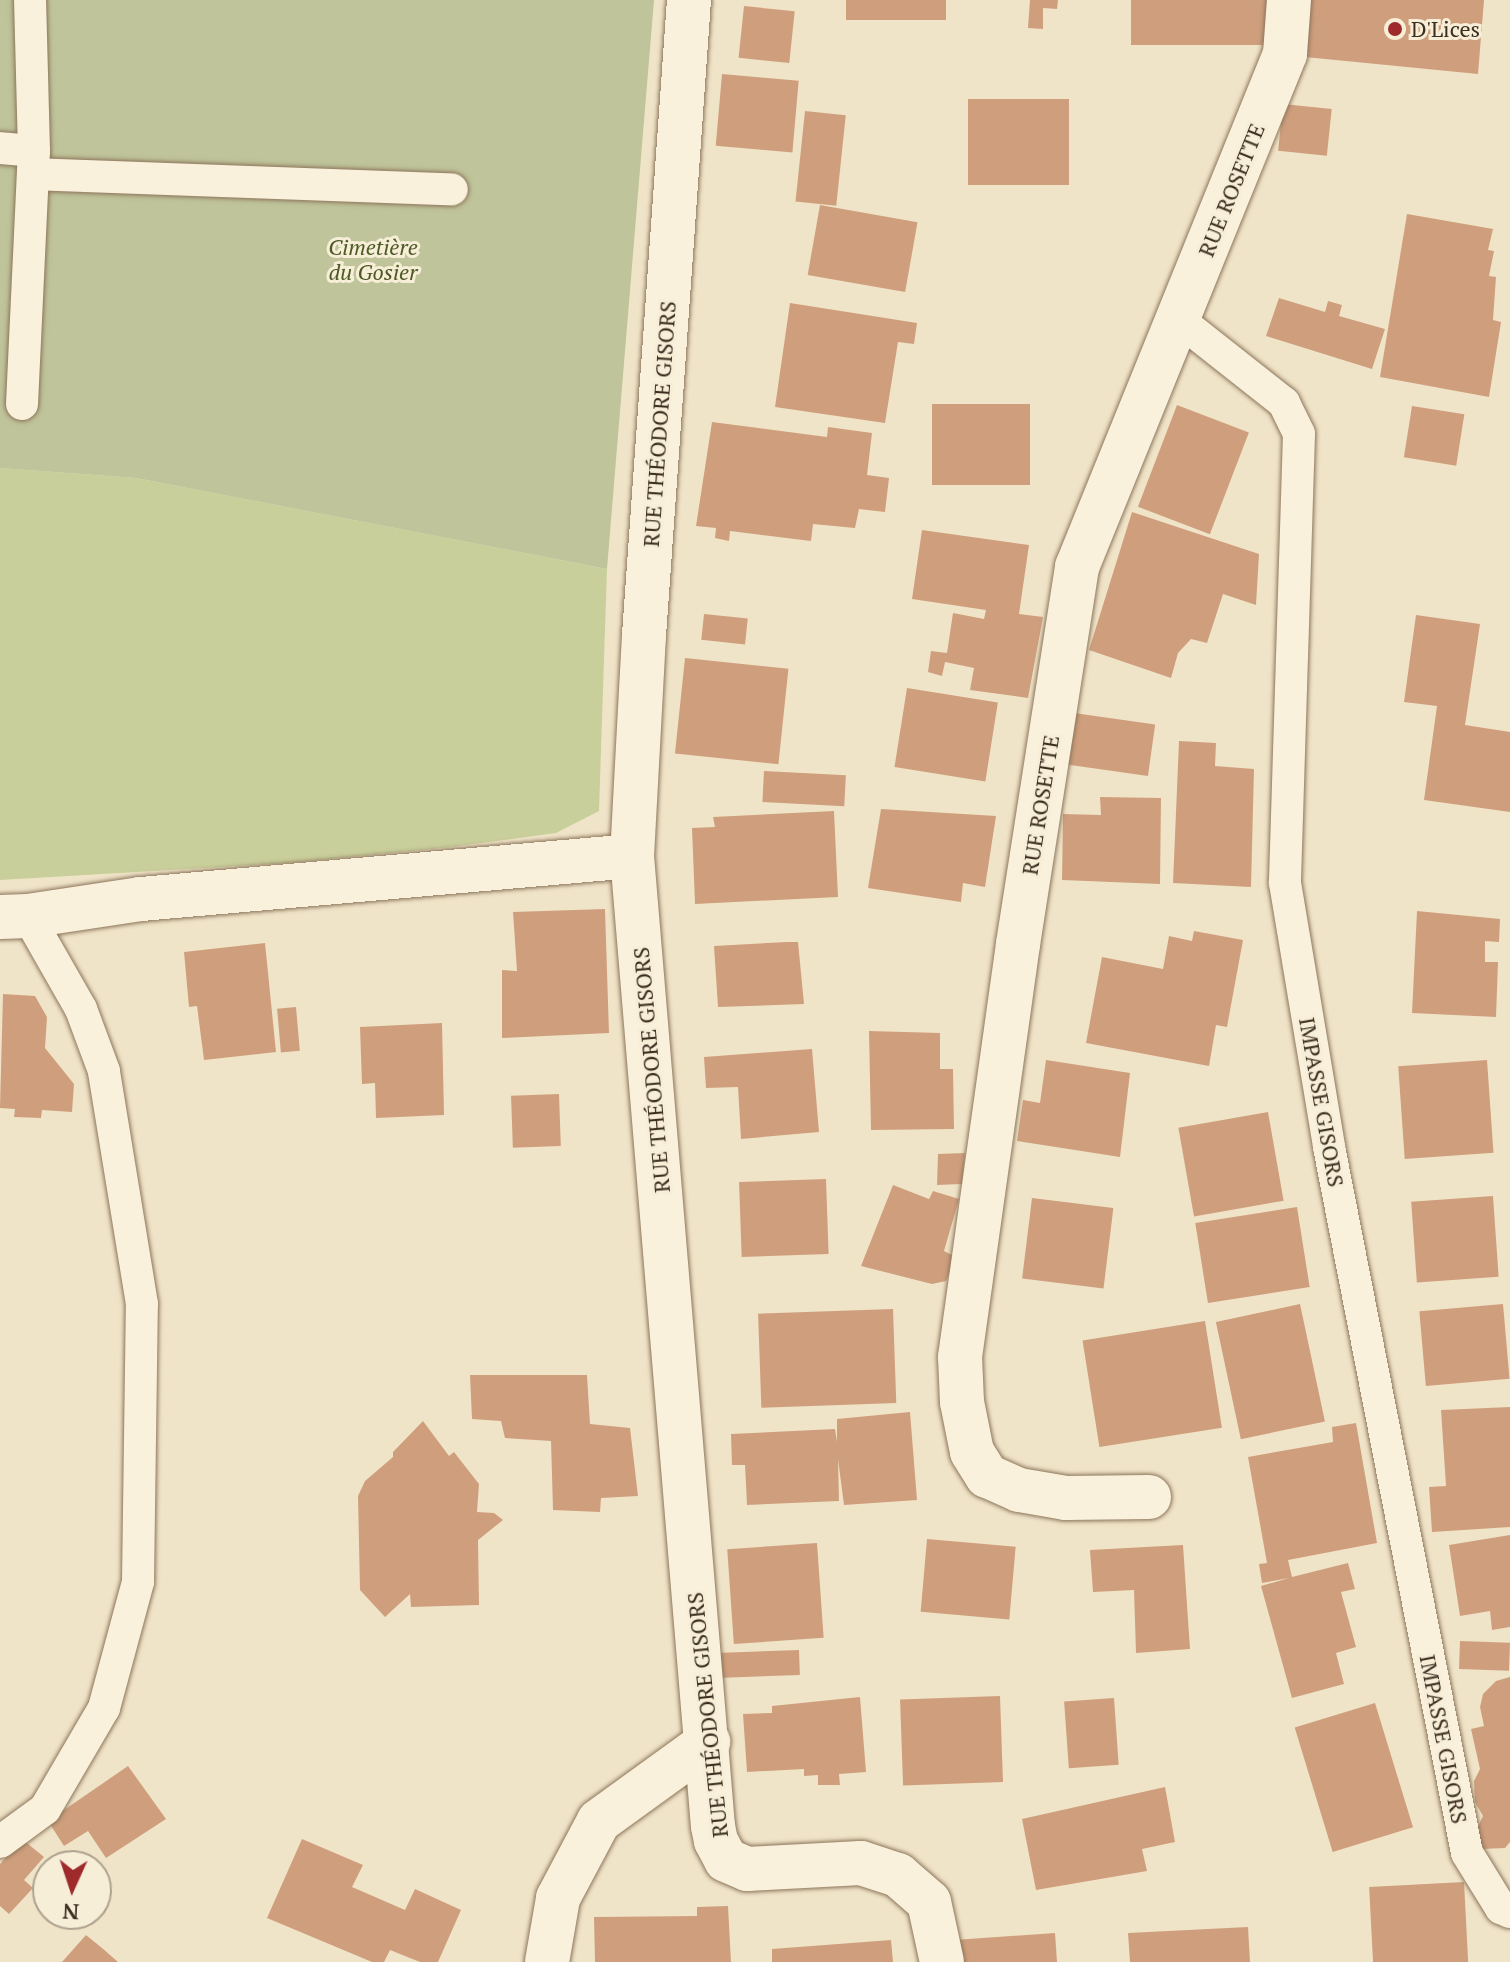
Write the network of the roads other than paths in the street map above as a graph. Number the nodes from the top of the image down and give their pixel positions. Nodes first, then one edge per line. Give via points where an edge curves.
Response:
1 (30, 0) edge
2 (689, 0) edge
3 (1289, 0) edge
4 (0, 148) edge
5 (33, 162) junction
6 (452, 189) dead end
7 (1179, 320) junction
8 (22, 404) dead end
9 (632, 856) junction
10 (14, 917) edge
11 (1149, 1497) dead end
12 (708, 1742) junction
13 (0, 1842) edge
14 (1510, 1912) edge
15 (547, 1962) edge
16 (942, 1962) edge

1 - 5 lane
2 - 9 street, RUE THÉODORE GISORS
3 - 7 street, RUE ROSETTE via 1285,54
4 - 5 lane
5 - 6 lane
5 - 8 lane
7 - 11 street, RUE ROSETTE via 1077,567 960,1357 972,1452 987,1476 1019,1490 1066,1498
7 - 14 lane, IMPASSE GISORS via 1284,403 1299,434 1285,883 1329,1147 1467,1853 1501,1908
9 - 10 street via 141,899
9 - 12 street, RUE THÉODORE GISORS
10 - 13 lane via 81,1009 104,1071 142,1304 138,1582 104,1708 45,1809
12 - 15 street via 599,1821 558,1898
12 - 16 street, RUE THÉODORE GISORS via 713,1826 726,1860 747,1869 861,1863 898,1875 929,1902

